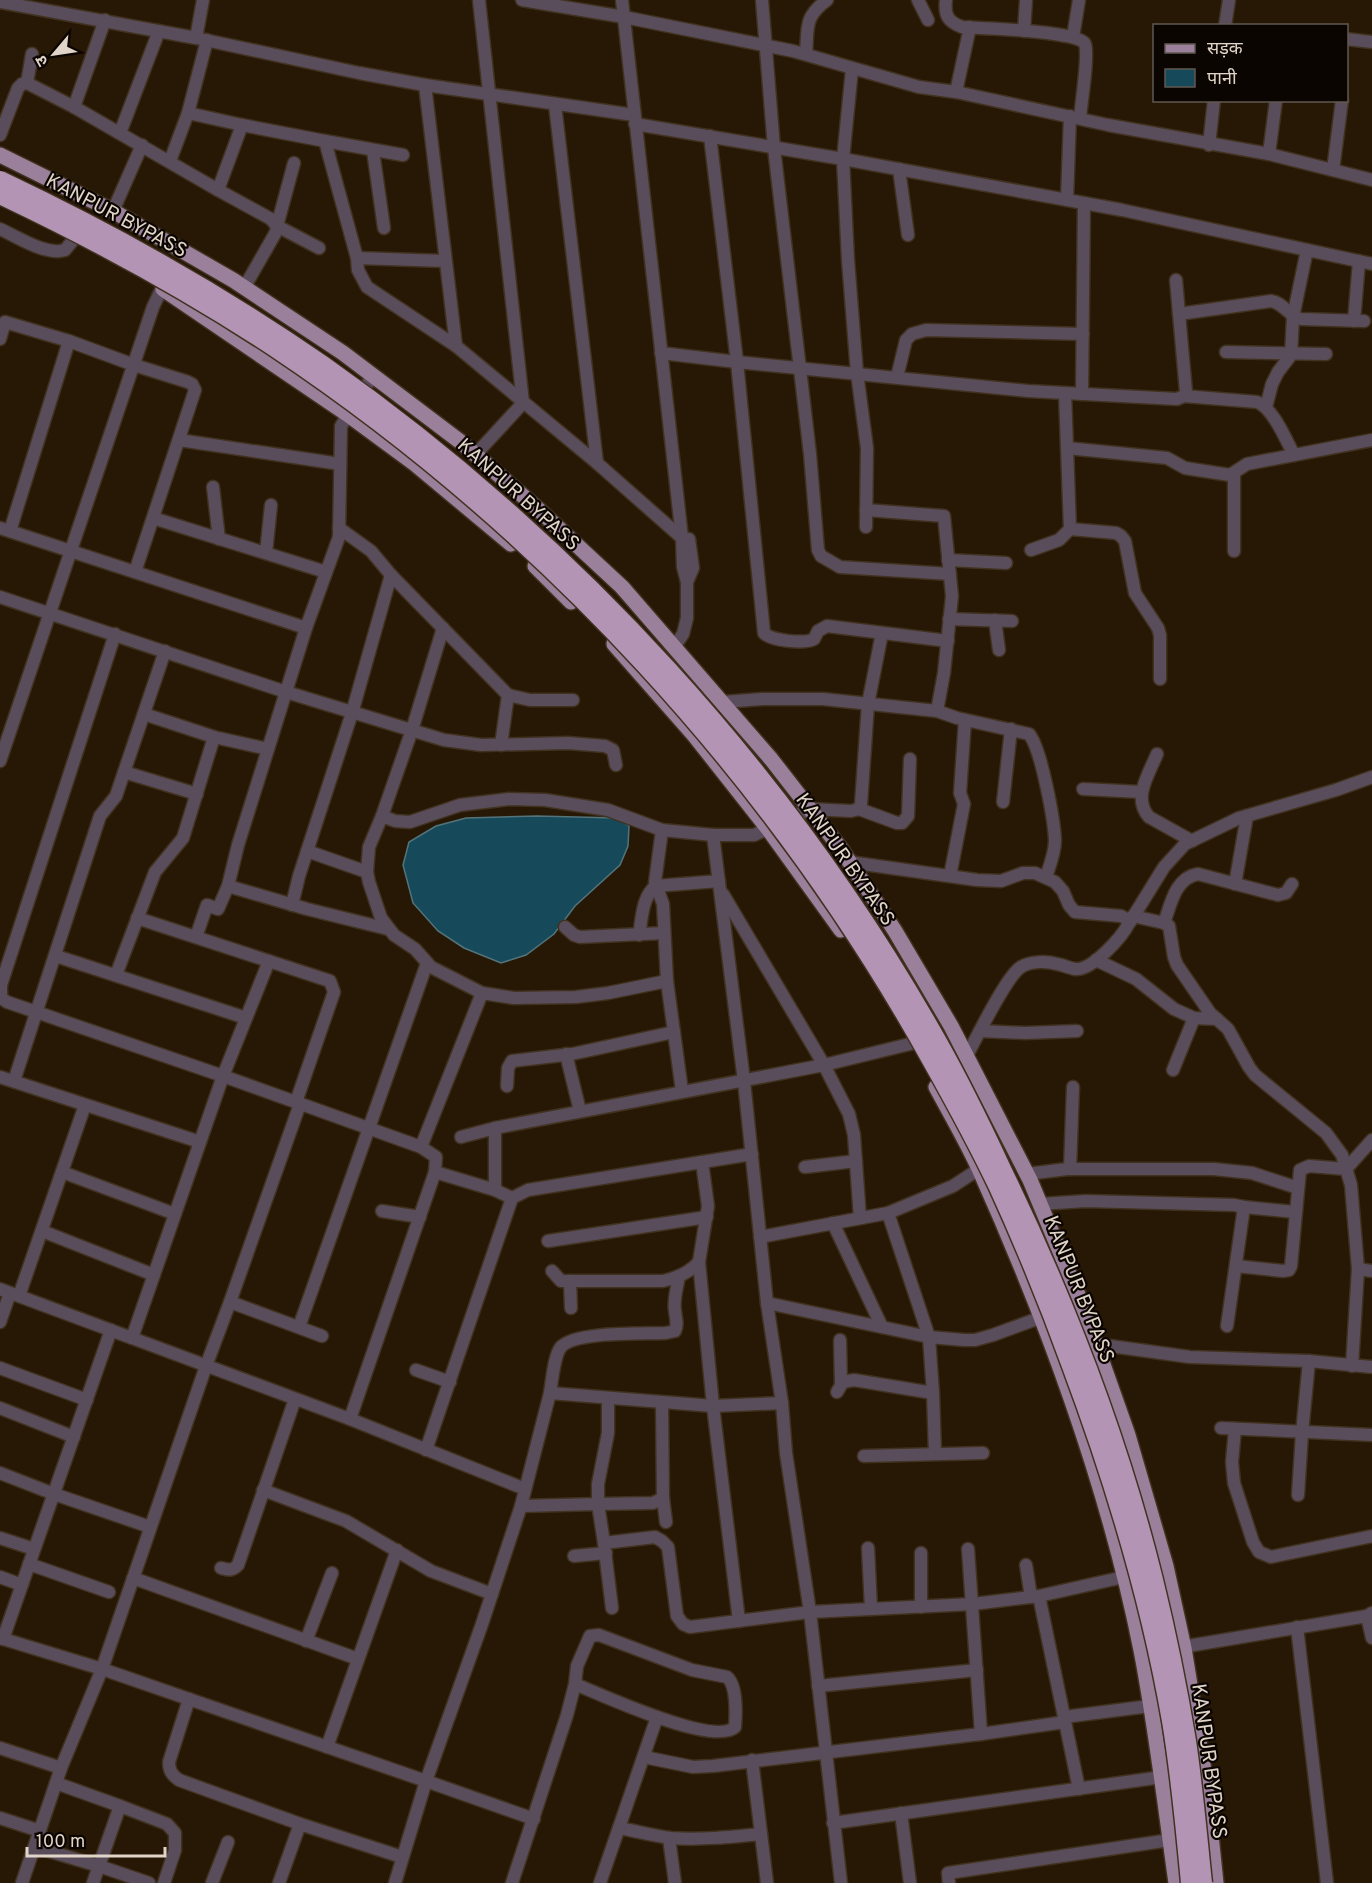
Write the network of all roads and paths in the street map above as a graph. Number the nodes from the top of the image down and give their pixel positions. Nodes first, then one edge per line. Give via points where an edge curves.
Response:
1 (202, 0) edge
2 (479, 0) edge
3 (522, 0) edge
4 (622, 0) edge
5 (762, 0) edge
6 (827, 0) edge
7 (918, 0) edge
8 (946, 0) edge
9 (1026, 0) edge
10 (1079, 0) edge
11 (1229, 0) edge
12 (0, 2) edge
13 (624, 18) junction
14 (105, 20) junction
15 (928, 20) dead end
16 (1225, 24) edge
17 (970, 27) junction
18 (1024, 30) junction
19 (159, 31) junction
20 (1074, 37) junction
21 (201, 39) junction
22 (1348, 39) edge
23 (1372, 42) edge
24 (765, 45) junction
25 (32, 54) dead end
26 (806, 54) junction
27 (852, 69) junction
28 (27, 83) junction
29 (424, 85) junction
30 (956, 92) junction
31 (490, 95) junction
32 (1214, 102) edge
33 (1276, 102) edge
34 (1342, 102) edge
35 (555, 105) junction
36 (74, 106) junction
37 (188, 113) junction
38 (1075, 117) junction
39 (635, 120) junction
40 (242, 125) junction
41 (120, 133) junction
42 (0, 135) edge
43 (710, 136) junction
44 (325, 141) junction
45 (142, 145) junction
46 (1209, 145) junction
47 (774, 148) junction
48 (373, 151) junction
49 (1269, 154) junction
50 (0, 155) edge
51 (403, 155) dead end
52 (843, 159) junction
53 (170, 161) junction
54 (294, 163) dead end
55 (899, 169) junction
56 (1333, 170) junction
57 (0, 180) edge
58 (1372, 180) edge
59 (218, 190) junction
60 (0, 195) edge
61 (1067, 200) junction
62 (0, 203) edge
63 (1084, 203) junction
64 (112, 211) junction
65 (277, 226) junction
66 (384, 228) dead end
67 (0, 230) edge
68 (908, 235) dead end
69 (74, 239) junction
70 (319, 248) dead end
71 (1307, 250) junction
72 (357, 258) junction
73 (445, 261) junction
74 (1359, 261) junction
75 (1372, 264) edge
76 (1176, 280) dead end
77 (162, 288) junction
78 (244, 288) junction
79 (1179, 314) junction
80 (1293, 317) junction
81 (3, 322) edge
82 (1083, 334) junction
83 (0, 339) edge
84 (69, 341) junction
85 (456, 346) junction
86 (1226, 352) dead end
87 (664, 354) junction
88 (1326, 354) dead end
89 (1291, 355) junction
90 (737, 362) junction
91 (134, 365) junction
92 (799, 368) junction
93 (857, 373) junction
94 (373, 375) junction
95 (897, 377) junction
96 (1065, 393) junction
97 (1082, 393) junction
98 (1184, 396) junction
99 (523, 403) junction
100 (1266, 407) junction
101 (347, 414) junction
102 (179, 440) junction
103 (1372, 440) edge
104 (1067, 448) junction
105 (476, 454) junction
106 (1294, 455) junction
107 (597, 463) junction
108 (340, 464) junction
109 (1234, 473) junction
110 (213, 487) dead end
111 (271, 505) dead end
112 (866, 510) junction
113 (153, 518) junction
114 (866, 527) dead end
115 (339, 528) junction
116 (1070, 529) junction
117 (5, 530) edge
118 (219, 539) junction
119 (685, 539) junction
120 (1031, 550) dead end
121 (71, 551) junction
122 (1234, 551) dead end
123 (266, 554) junction
124 (948, 560) junction
125 (1006, 562) dead end
126 (135, 572) junction
127 (326, 572) junction
128 (950, 574) junction
129 (391, 575) junction
130 (0, 597) edge
131 (50, 613) junction
132 (950, 619) junction
133 (995, 620) junction
134 (1012, 621) dead end
135 (306, 628) junction
136 (443, 628) junction
137 (882, 633) junction
138 (115, 634) junction
139 (948, 641) junction
140 (674, 647) junction
141 (999, 650) dead end
142 (165, 651) junction
143 (1160, 679) dead end
144 (286, 692) junction
145 (508, 695) junction
146 (573, 700) dead end
147 (723, 702) junction
148 (868, 704) junction
149 (937, 711) junction
150 (352, 713) junction
151 (144, 714) junction
152 (965, 720) junction
153 (1011, 729) junction
154 (412, 730) junction
155 (214, 737) junction
156 (501, 745) junction
157 (268, 749) junction
158 (1157, 754) dead end
159 (910, 759) dead end
160 (0, 761) edge
161 (616, 765) dead end
162 (124, 772) junction
163 (1372, 777) edge
164 (1083, 789) dead end
165 (1141, 792) junction
166 (196, 794) junction
167 (1003, 802) dead end
168 (810, 809) junction
169 (858, 809) junction
170 (382, 816) junction
171 (1246, 816) junction
172 (662, 830) junction
173 (769, 830) junction
174 (713, 835) junction
175 (1192, 841) junction
176 (307, 851) junction
177 (849, 862) junction
178 (368, 872) junction
179 (950, 876) junction
180 (1046, 877) junction
181 (1235, 884) junction
182 (1292, 884) dead end
183 (720, 885) junction
184 (228, 886) junction
185 (656, 886) junction
186 (292, 905) junction
187 (137, 918) junction
188 (1131, 920) junction
189 (1164, 923) junction
190 (565, 927) dead end
191 (388, 929) junction
192 (664, 933) junction
193 (639, 935) junction
194 (196, 937) junction
195 (56, 956) junction
196 (1096, 960) junction
197 (269, 961) junction
198 (427, 963) junction
199 (116, 975) junction
200 (667, 981) junction
201 (482, 993) junction
202 (37, 1012) junction
203 (246, 1018) junction
204 (1194, 1018) junction
205 (1217, 1019) junction
206 (980, 1031) junction
207 (1077, 1031) dead end
208 (674, 1032) junction
209 (914, 1043) junction
210 (566, 1054) junction
211 (966, 1057) junction
212 (824, 1065) junction
213 (1173, 1070) dead end
214 (223, 1076) junction
215 (0, 1077) edge
216 (14, 1081) junction
217 (744, 1081) junction
218 (507, 1086) dead end
219 (1073, 1087) dead end
220 (682, 1091) junction
221 (298, 1103) junction
222 (86, 1105) junction
223 (580, 1111) junction
224 (495, 1128) junction
225 (370, 1129) junction
226 (461, 1137) dead end
227 (1372, 1140) edge
228 (200, 1142) junction
229 (421, 1147) junction
230 (752, 1154) junction
231 (1358, 1155) junction
232 (1372, 1157) edge
233 (856, 1161) junction
234 (702, 1162) junction
235 (805, 1167) dead end
236 (979, 1169) junction
237 (1070, 1169) junction
238 (1346, 1169) junction
239 (62, 1172) junction
240 (435, 1172) junction
241 (1027, 1174) junction
242 (1298, 1188) junction
243 (495, 1190) junction
244 (512, 1198) junction
245 (1040, 1204) junction
246 (1244, 1207) junction
247 (382, 1211) dead end
248 (1295, 1212) junction
249 (888, 1213) junction
250 (175, 1214) junction
251 (420, 1217) junction
252 (707, 1217) junction
253 (860, 1218) junction
254 (833, 1223) junction
255 (42, 1231) junction
256 (760, 1237) junction
257 (548, 1241) dead end
258 (699, 1262) junction
259 (1236, 1266) junction
260 (1358, 1269) junction
261 (1372, 1270) edge
262 (552, 1271) dead end
263 (154, 1275) junction
264 (679, 1276) junction
265 (570, 1281) junction
266 (10, 1293) edge
267 (230, 1302) junction
268 (768, 1303) junction
269 (571, 1308) dead end
270 (1042, 1317) junction
271 (0, 1322) edge
272 (1227, 1326) dead end
273 (882, 1327) junction
274 (299, 1328) junction
275 (111, 1330) junction
276 (322, 1336) dead end
277 (929, 1337) junction
278 (132, 1338) junction
279 (840, 1340) dead end
280 (1096, 1344) junction
281 (1310, 1361) junction
282 (206, 1366) junction
283 (1352, 1366) junction
284 (1372, 1367) edge
285 (0, 1368) edge
286 (416, 1370) dead end
287 (450, 1382) junction
288 (550, 1393) junction
289 (933, 1393) junction
290 (296, 1399) junction
291 (608, 1399) junction
292 (87, 1400) junction
293 (662, 1402) junction
294 (782, 1403) junction
295 (713, 1406) junction
296 (0, 1408) edge
297 (350, 1419) junction
298 (1221, 1428) dead end
299 (1235, 1429) junction
300 (1302, 1433) junction
301 (1372, 1435) edge
302 (74, 1437) junction
303 (426, 1450) junction
304 (983, 1453) dead end
305 (935, 1454) junction
306 (864, 1456) dead end
307 (0, 1473) edge
308 (525, 1489) junction
309 (263, 1490) junction
310 (54, 1494) junction
311 (1298, 1495) dead end
312 (663, 1498) junction
313 (598, 1504) junction
314 (521, 1506) junction
315 (666, 1522) dead end
316 (150, 1527) junction
317 (1372, 1536) edge
318 (0, 1538) edge
319 (605, 1548) junction
320 (868, 1548) dead end
321 (34, 1549) junction
322 (397, 1550) junction
323 (968, 1550) dead end
324 (921, 1553) dead end
325 (574, 1556) dead end
326 (29, 1564) junction
327 (1026, 1565) dead end
328 (221, 1568) dead end
329 (332, 1574) dead end
330 (1124, 1576) junction
331 (0, 1577) edge
332 (133, 1578) junction
333 (22, 1585) junction
334 (109, 1592) dead end
335 (492, 1594) junction
336 (1035, 1597) junction
337 (973, 1604) junction
338 (921, 1607) junction
339 (612, 1608) dead end
340 (871, 1609) junction
341 (810, 1612) junction
342 (1370, 1615) edge
343 (739, 1621) junction
344 (1296, 1627) junction
345 (1372, 1638) edge
346 (1, 1639) edge
347 (306, 1641) junction
348 (1184, 1648) junction
349 (1141, 1650) junction
350 (358, 1659) junction
351 (102, 1669) junction
352 (977, 1670) junction
353 (575, 1684) junction
354 (819, 1686) junction
355 (189, 1699) junction
356 (1150, 1706) junction
357 (657, 1718) junction
358 (1064, 1720) junction
359 (981, 1734) junction
360 (327, 1746) junction
361 (0, 1748) edge
362 (825, 1754) junction
363 (644, 1757) junction
364 (752, 1760) junction
365 (61, 1768) junction
366 (1162, 1777) junction
367 (426, 1781) junction
368 (56, 1783) junction
369 (1079, 1789) junction
370 (120, 1806) junction
371 (901, 1813) junction
372 (0, 1818) edge
373 (534, 1819) junction
374 (833, 1823) junction
375 (300, 1824) junction
376 (619, 1828) junction
377 (40, 1832) junction
378 (761, 1834) junction
379 (669, 1838) junction
380 (1170, 1840) junction
381 (228, 1842) dead end
382 (35, 1846) junction
383 (402, 1857) junction
384 (99, 1866) junction
385 (22, 1883) edge
386 (93, 1883) edge
387 (149, 1883) edge
388 (164, 1883) edge
389 (212, 1883) edge
390 (279, 1883) edge
391 (395, 1883) edge
392 (512, 1883) edge
393 (600, 1883) edge
394 (675, 1883) edge
395 (767, 1883) edge
396 (842, 1883) edge
397 (910, 1883) edge
398 (949, 1883) edge
399 (1176, 1883) edge
400 (1190, 1883) edge
401 (1203, 1883) edge
402 (1216, 1883) edge
403 (1327, 1883) edge

1 - 21 street
2 - 31 street
3 - 13 street
4 - 13 street
5 - 24 street
6 - 26 street via 810,16
7 - 15 street
8 - 17 street via 948,20
9 - 18 street
10 - 20 street
11 - 16 street
12 - 14 street
13 - 24 street
13 - 39 street
14 - 19 street
14 - 36 street
17 - 18 street
17 - 30 street
18 - 20 street
19 - 21 street
19 - 41 street
20 - 38 street via 1085,45
21 - 29 street
21 - 37 street
22 - 23 street
24 - 26 street
24 - 47 street
25 - 28 street
26 - 27 street
27 - 30 street via 919,87
27 - 52 street
28 - 36 street
28 - 42 street via 18,88
29 - 31 street
29 - 73 street
30 - 38 street
31 - 35 street
31 - 99 street
32 - 46 street
33 - 49 street
34 - 56 street
35 - 39 street
35 - 107 street
36 - 41 street
37 - 40 street
37 - 53 street
38 - 46 street
38 - 61 street
39 - 43 street
39 - 87 street
40 - 44 street
40 - 59 street
41 - 45 street
43 - 47 street
43 - 90 street
44 - 48 street
44 - 72 street
45 - 53 street
45 - 64 street
46 - 49 street
47 - 52 street
47 - 92 street
48 - 51 street
48 - 66 street
49 - 56 street
50 - 64 main road
52 - 55 street
52 - 93 street
53 - 59 street
54 - 65 street
55 - 61 street
55 - 68 street
56 - 58 street
57 - 401 highway, KANPUR BYPASS, bridge via 80,218 235,307 359,391 457,468 595,594 671,674 771,793 824,864 902,982 981,1125 1035,1236 1099,1397 1165,1629 1188,1746
59 - 65 street
60 - 400 highway, KANPUR BYPASS, bridge via 176,286 274,348 420,455 566,584 678,701 811,870 900,1004 961,1114 996,1182 1057,1327 1122,1513 1149,1615 1178,1769
61 - 63 street
62 - 69 main road
63 - 71 street
63 - 82 street
64 - 78 main road
65 - 70 street
65 - 78 street
67 - 69 street via 55,252 65,250
69 - 77 main road
71 - 74 street
71 - 80 street
72 - 73 street
72 - 85 street via 367,287
73 - 85 street
74 - 75 street
74 - 80 street via 1359,321
76 - 79 street
77 - 91 street
77 - 101 main road
78 - 94 main road
79 - 80 street via 1278,302
79 - 98 street
80 - 89 street
81 - 83 street
81 - 84 street
82 - 95 street via 926,330 906,340
82 - 97 street
84 - 91 street
84 - 117 street
85 - 99 street
86 - 89 street
87 - 90 street
87 - 119 street
88 - 89 street
89 - 100 street via 1272,384
90 - 92 street
90 - 137 street via 766,637 805,642 827,626
91 - 102 street via 193,386
91 - 121 street
92 - 93 street
92 - 128 street via 821,556 840,567
93 - 95 street
93 - 112 street via 867,448
94 - 101 street
94 - 105 main road
95 - 96 street
96 - 97 street
96 - 104 street
97 - 98 street via 1177,399
98 - 100 street via 1257,402
99 - 105 street
99 - 107 street
100 - 106 street
101 - 108 street via 341,426
101 - 173 main road via 415,464 518,550 603,632 694,735
102 - 108 street
102 - 113 street
103 - 106 street
104 - 109 street via 1167,458 1185,468
104 - 116 street
105 - 140 main road via 622,587
106 - 109 street via 1247,464
107 - 119 street
108 - 115 street
109 - 122 street
110 - 118 street
111 - 123 street
112 - 114 street
112 - 124 street via 944,516
113 - 118 street
113 - 126 street
115 - 127 street
115 - 129 street via 370,551
116 - 120 street via 1059,540
116 - 143 street via 1116,533 1125,541 1135,593 1160,635
117 - 121 street
118 - 123 street
119 - 140 street via 687,618
121 - 126 street
121 - 131 street
123 - 127 street
124 - 125 street
124 - 128 street
126 - 135 street
127 - 135 street
128 - 132 street
129 - 136 street
129 - 150 street
130 - 131 street
131 - 138 street
131 - 160 street
132 - 133 street
132 - 139 street
133 - 134 street
133 - 141 street
135 - 144 street
136 - 145 street
136 - 154 street
137 - 139 street
137 - 148 street
138 - 142 street
138 - 202 street via 1,985 1,998
139 - 149 street
140 - 147 main road
142 - 144 street
142 - 151 street
144 - 150 street
144 - 157 street
145 - 146 street via 530,700
145 - 156 street
147 - 148 street via 823,699
147 - 168 main road
148 - 149 street
148 - 169 street
149 - 152 street
150 - 154 street
150 - 176 street
151 - 155 street
151 - 162 street
152 - 153 street
152 - 179 street via 960,793 964,804
153 - 167 street
153 - 180 street via 1033,739 1043,774 1055,841
154 - 156 street via 452,741
154 - 170 street
155 - 157 street
155 - 166 street
156 - 161 street via 568,742 605,746 613,750
157 - 184 street
158 - 165 street
159 - 169 street via 906,820 897,823
162 - 166 street
162 - 195 street via 116,796 100,816
163 - 171 street
164 - 165 street
165 - 175 street via 1141,803 1149,817
166 - 187 street via 183,838 159,866
168 - 169 street
168 - 173 street
168 - 177 main road
170 - 172 street via 410,822 460,805 536,800 608,810
170 - 178 street via 369,846
171 - 175 street
171 - 181 street
172 - 174 street
172 - 185 street
173 - 174 street via 754,835
173 - 209 main road via 857,952
174 - 183 street
175 - 188 street via 1164,867
176 - 178 street
176 - 186 street
177 - 179 street
177 - 211 main road via 895,932
178 - 191 street via 375,902
179 - 180 street via 1000,881 1023,873
180 - 188 street via 1063,891 1075,912
181 - 182 street via 1278,895
181 - 189 street via 1191,875 1178,886
183 - 185 street
183 - 212 street
183 - 217 street
184 - 186 street
184 - 194 street via 218,909 207,905
185 - 192 street via 663,904
185 - 193 street via 646,897
186 - 191 street
187 - 194 street
187 - 199 street
188 - 189 street
188 - 196 street
189 - 205 street via 1170,926 1177,965
190 - 193 street via 580,937
191 - 198 street via 416,949
192 - 193 street
192 - 200 street
194 - 197 street
195 - 199 street
195 - 202 street
196 - 204 street via 1136,979 1174,1009
196 - 206 street via 1077,969 1045,962 1019,968
197 - 203 street
197 - 221 street via 324,978 334,987
198 - 201 street
198 - 225 street
199 - 203 street
200 - 201 street via 576,997 514,998
200 - 208 street
201 - 229 street
202 - 214 street
202 - 216 street
203 - 214 street
204 - 205 street
204 - 213 street
205 - 238 street via 1232,1035 1255,1075 1326,1133 1342,1155
206 - 207 street
206 - 211 street
208 - 210 street
208 - 220 street
209 - 212 street
209 - 236 main road
210 - 218 street via 512,1061
210 - 223 street
211 - 241 main road
212 - 217 street
212 - 233 street via 849,1114
214 - 221 street
214 - 228 street
215 - 216 street
216 - 222 street
217 - 220 street
217 - 230 street
219 - 237 street
220 - 223 street
221 - 225 street
221 - 267 street
222 - 228 street
222 - 239 street
223 - 224 street
224 - 226 street
224 - 243 street
225 - 229 street
225 - 274 street
227 - 231 street
228 - 250 street
229 - 240 street via 436,1157
230 - 234 street
230 - 256 street
231 - 232 street
231 - 238 street
233 - 235 street
233 - 253 street
234 - 244 street via 528,1190
234 - 252 street
236 - 249 street via 953,1185
236 - 270 main road
237 - 241 street
237 - 242 street via 1214,1169 1252,1173
238 - 242 street via 1303,1168
238 - 260 street via 1351,1185
239 - 250 street
239 - 255 street
240 - 243 street
240 - 251 street
241 - 245 main road
242 - 248 street
243 - 244 street
244 - 287 street
245 - 246 street via 1097,1201
245 - 280 main road
246 - 248 street
246 - 259 street
247 - 251 street
248 - 259 street via 1289,1270
249 - 253 street
249 - 277 street
250 - 263 street
251 - 297 street
252 - 257 street
252 - 258 street
253 - 254 street
254 - 256 street
254 - 273 street
255 - 263 street
255 - 266 street
256 - 268 street
258 - 264 street
258 - 295 street
259 - 272 street
260 - 261 street
260 - 283 street
262 - 265 street via 558,1279
263 - 278 street
264 - 265 street via 663,1281
264 - 288 street via 675,1331 580,1337 566,1342 558,1351
265 - 269 street
266 - 271 street
266 - 275 street
267 - 274 street
267 - 282 street
268 - 273 street
268 - 294 street
270 - 277 street via 975,1340
270 - 330 main road via 1089,1448
273 - 277 street
274 - 276 street
275 - 278 street
275 - 292 street
277 - 289 street
278 - 282 street
279 - 289 street via 839,1388 854,1380
280 - 281 street via 1191,1357
280 - 348 main road via 1166,1566
281 - 283 street
281 - 300 street
282 - 290 street
282 - 316 street
283 - 284 street
285 - 292 street
286 - 287 street
287 - 303 street
288 - 291 street
288 - 308 street
289 - 305 street
290 - 297 street
290 - 309 street
291 - 293 street
291 - 313 street via 608,1433
292 - 302 street
293 - 295 street
293 - 312 street
294 - 295 street
294 - 341 street
295 - 343 street
296 - 302 street
297 - 303 street
298 - 299 street
299 - 300 street
299 - 317 street via 1234,1483 1258,1552 1270,1557
300 - 301 street
300 - 311 street
302 - 310 street
303 - 308 street
304 - 305 street
305 - 306 street
307 - 310 street
308 - 314 street
309 - 322 street via 346,1521
309 - 328 street via 238,1565 229,1570
310 - 316 street
310 - 321 street
312 - 313 street via 653,1503
312 - 315 street
313 - 314 street
313 - 319 street
314 - 335 street
316 - 332 street
318 - 321 street
319 - 325 street
319 - 339 street
319 - 343 street via 656,1537 668,1547 676,1616 683,1624 690,1627
320 - 340 street
321 - 326 street
322 - 335 street via 431,1571
322 - 350 street
323 - 337 street
324 - 338 street
326 - 333 street
326 - 334 street
327 - 336 street
329 - 347 street
330 - 336 street
330 - 349 main road
331 - 333 street
332 - 347 street
332 - 351 street
333 - 346 street
335 - 367 street
336 - 337 street
336 - 358 street
337 - 338 street
337 - 352 street
338 - 340 street
340 - 341 street
341 - 343 street
341 - 354 street
342 - 344 street
342 - 345 street
344 - 348 street
344 - 403 street
346 - 351 street
347 - 350 street
348 - 349 street
348 - 402 main road via 1205,1777
349 - 356 main road
350 - 360 street
351 - 355 street
351 - 365 street
352 - 354 street
352 - 359 street
353 - 357 street
353 - 357 street via 577,1666 592,1635 731,1680 736,1719 730,1731 706,1731
353 - 373 street
354 - 362 street
355 - 360 street
355 - 375 street via 169,1762 173,1776
356 - 358 street
356 - 366 main road
357 - 363 street
358 - 359 street
358 - 369 street
359 - 362 street
360 - 367 street
361 - 365 street
362 - 364 street
362 - 374 street
363 - 364 street via 693,1767
363 - 376 street
364 - 378 street
365 - 368 street
366 - 369 street
366 - 380 main road
367 - 373 street
367 - 383 street
368 - 370 street
368 - 377 street
369 - 371 street
370 - 384 street
370 - 388 street via 167,1824 175,1833 175,1850
371 - 374 street
371 - 397 street
372 - 377 street
373 - 392 street
374 - 396 street
375 - 383 street
375 - 390 street
376 - 379 street
376 - 393 street
377 - 382 street
378 - 379 street
378 - 395 street
379 - 394 street
380 - 398 street via 948,1873
380 - 399 main road
381 - 389 street
382 - 384 street
382 - 385 street
383 - 391 street
384 - 386 street
384 - 387 street

